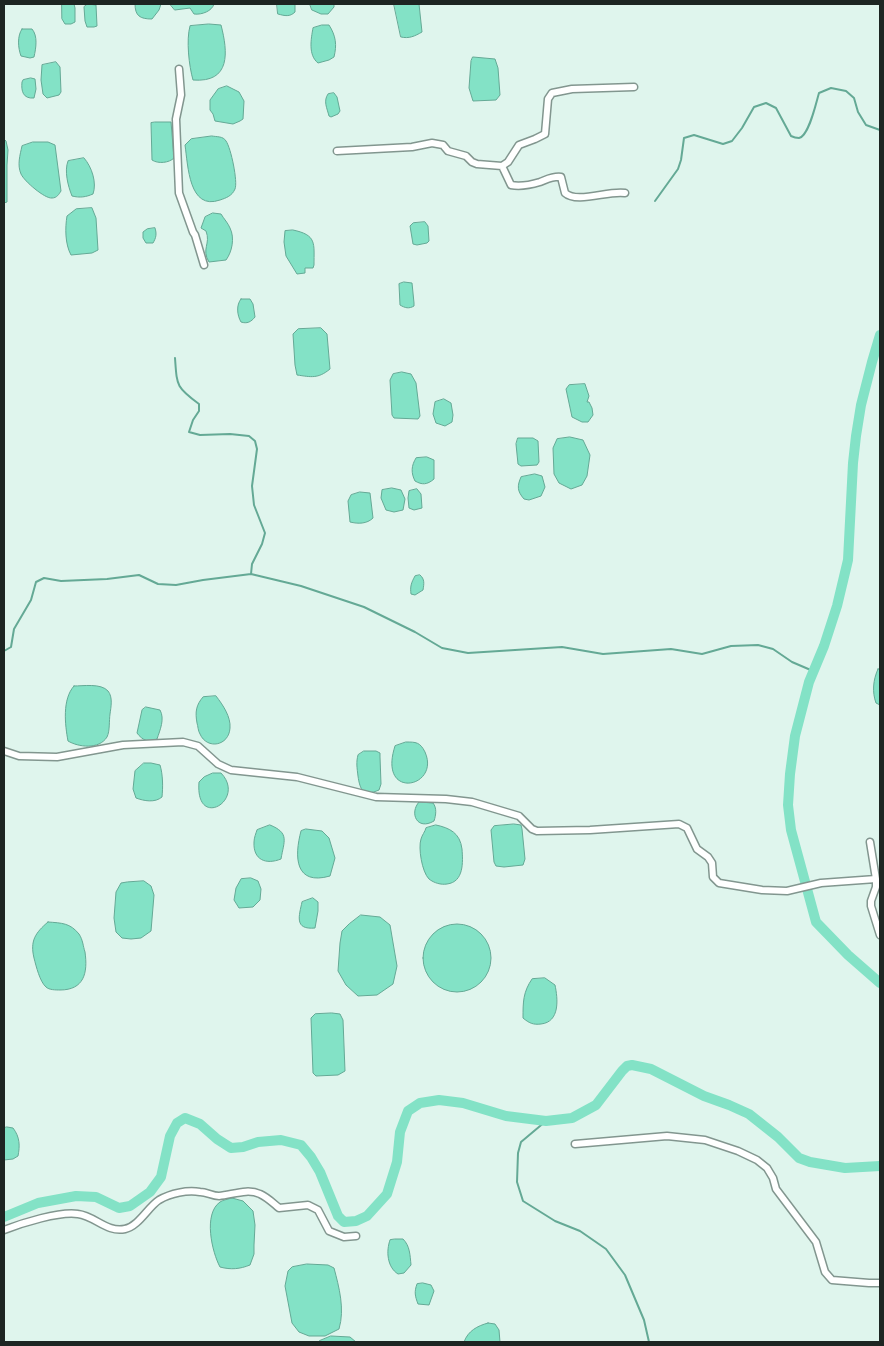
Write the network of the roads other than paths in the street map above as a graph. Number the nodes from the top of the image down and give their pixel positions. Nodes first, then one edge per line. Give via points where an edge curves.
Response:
1 (179, 69) dead end
2 (634, 87) dead end
3 (338, 151) dead end
4 (502, 166) junction
5 (625, 193) dead end
6 (204, 265) dead end
7 (4, 751) edge
8 (870, 842) dead end
9 (876, 879) junction
10 (880, 904) edge
11 (871, 906) junction
12 (880, 935) edge
13 (575, 1144) dead end
14 (4, 1230) edge
15 (356, 1236) dead end
16 (880, 1283) edge

1 - 6 street via 181,95 176,119 179,193
2 - 4 street via 572,89 552,93 548,99 545,134 519,145
3 - 4 street via 444,144 448,151 466,156 477,164
4 - 5 street via 511,185 528,185 558,176 565,194 572,197
7 - 9 street via 19,756 57,757 123,745 183,742 198,746 218,764 231,770 297,777 376,798 472,802 519,816 537,831 679,824 687,828 697,849 708,856 713,877 719,883 787,891 821,883
8 - 9 street
9 - 11 street
10 - 11 street
11 - 12 street
13 - 16 street via 667,1136 705,1140 738,1151 767,1168 776,1189 816,1242 825,1272 832,1280
14 - 15 street via 66,1213 80,1214 113,1230 124,1229 131,1227 158,1200 178,1193 200,1191 216,1196 248,1191 260,1194 279,1208 308,1205 318,1210 329,1231 344,1237

